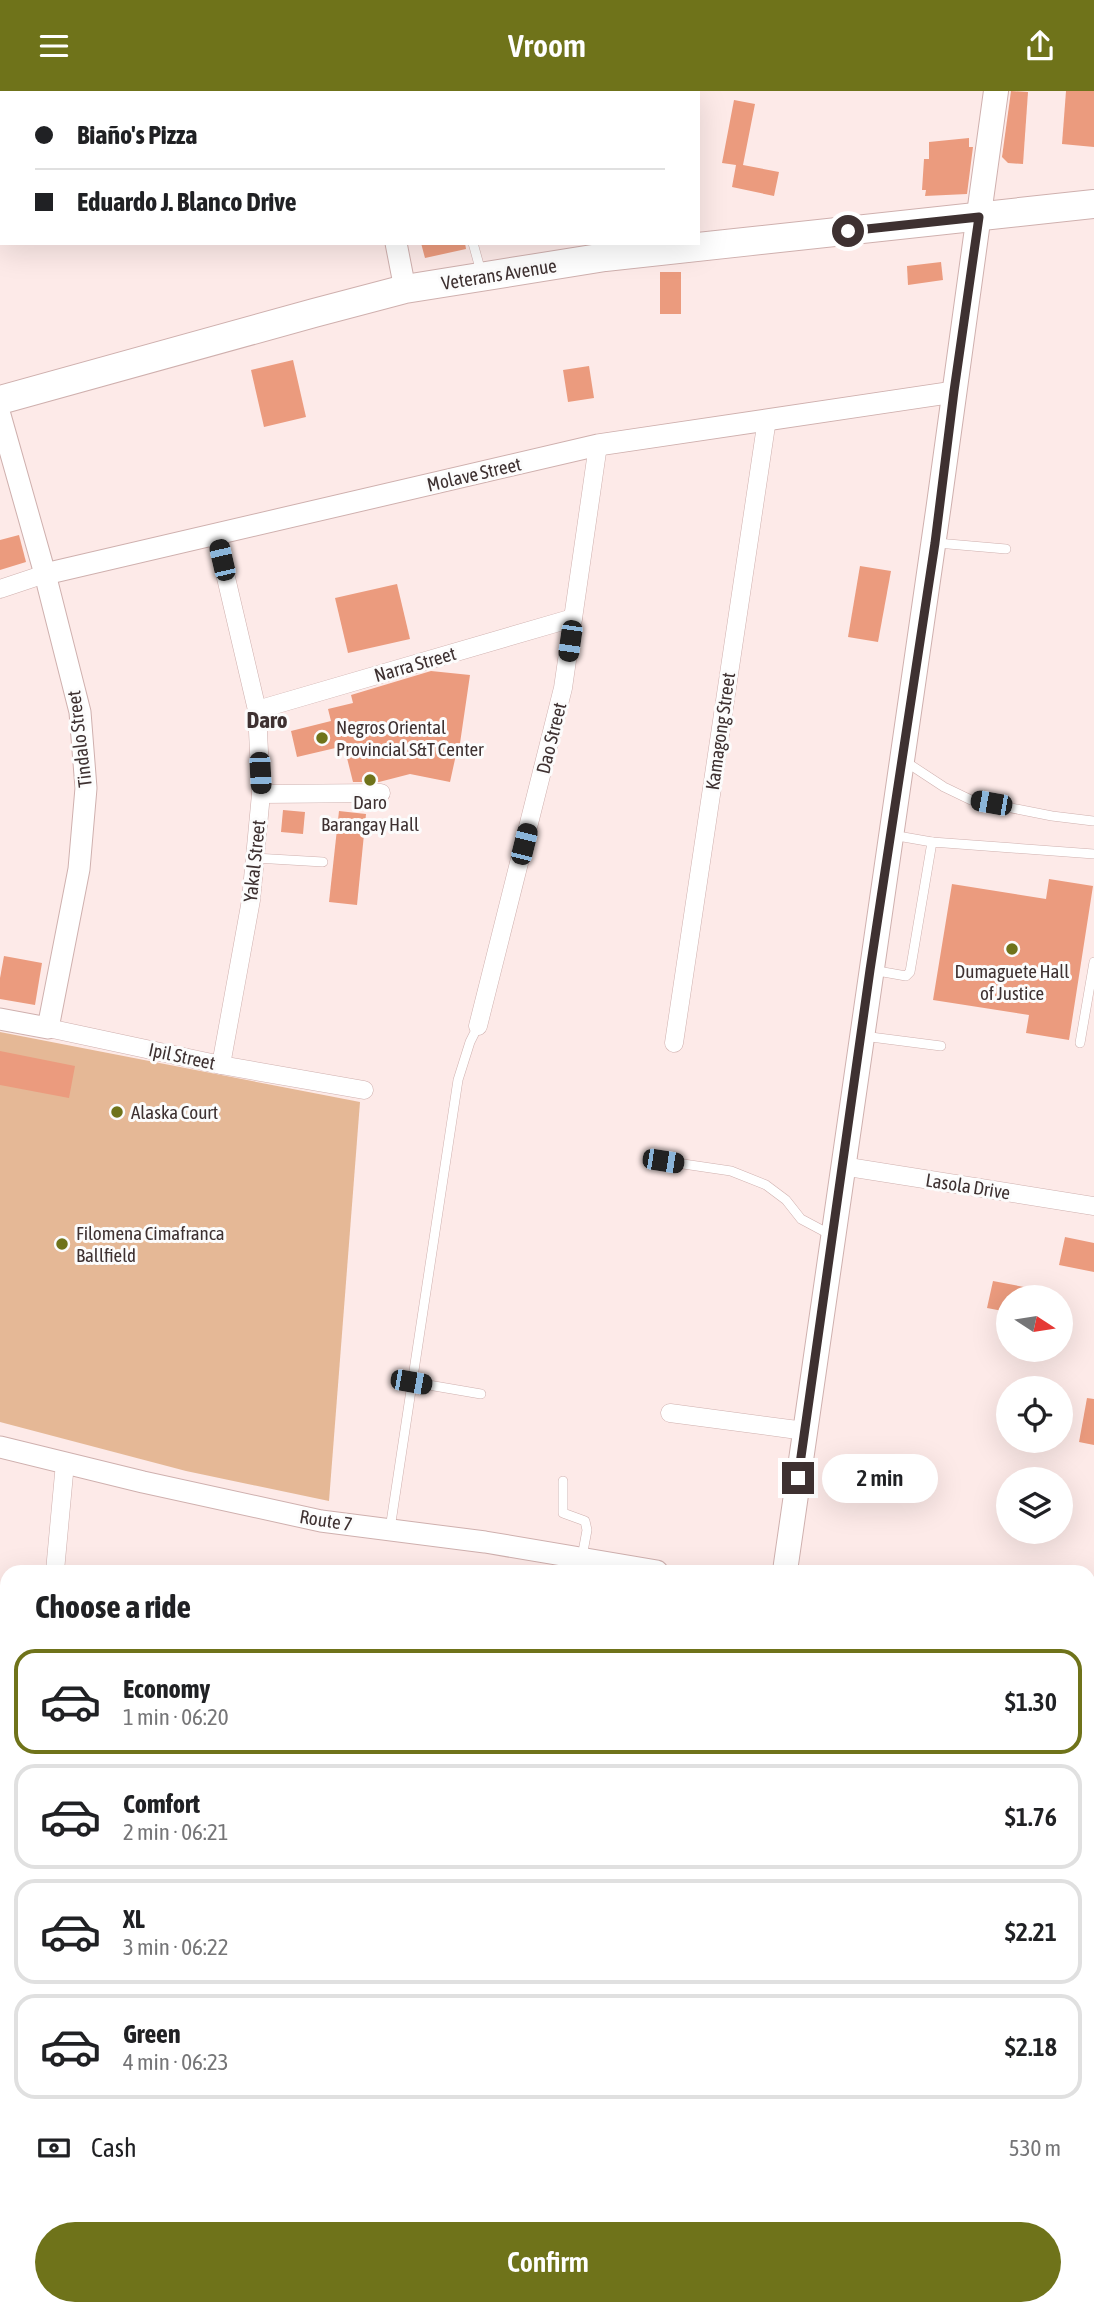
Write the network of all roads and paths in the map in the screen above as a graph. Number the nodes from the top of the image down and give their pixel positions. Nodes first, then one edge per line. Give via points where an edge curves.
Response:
1 (996, 91) edge
2 (1094, 204) edge
3 (979, 217) junction
4 (396, 245) edge
5 (474, 245) edge
6 (482, 277) junction
7 (405, 289) junction
8 (954, 391) junction
9 (0, 400) edge
10 (0, 415) edge
11 (767, 419) junction
12 (598, 445) junction
13 (216, 535) junction
14 (935, 543) junction
15 (1006, 549) dead end
16 (45, 574) junction
17 (0, 589) edge
18 (573, 618) junction
19 (257, 710) junction
20 (902, 759) junction
21 (381, 793) dead end
22 (261, 794) junction
23 (1093, 821) edge
24 (891, 835) junction
25 (932, 842) junction
26 (1094, 854) edge
27 (255, 858) junction
28 (323, 862) dead end
29 (1094, 962) edge
30 (870, 970) junction
31 (0, 1019) edge
32 (478, 1026) joint
33 (48, 1028) junction
34 (861, 1035) junction
35 (674, 1043) dead end
36 (1080, 1043) dead end
37 (941, 1046) dead end
38 (221, 1065) junction
39 (364, 1090) dead end
40 (663, 1161) dead end
41 (842, 1166) junction
42 (1094, 1206) edge
43 (832, 1236) junction
44 (411, 1382) junction
45 (481, 1394) dead end
46 (670, 1413) dead end
47 (805, 1431) junction
48 (0, 1447) edge
49 (65, 1463) junction
50 (563, 1481) dead end
51 (390, 1529) junction
52 (577, 1561) edge
53 (56, 1565) edge
54 (609, 1565) edge
55 (786, 1565) edge

1 - 3 main road
2 - 3 highway, Veterans Avenue
3 - 6 highway, Veterans Avenue via 605,257
3 - 8 main road
4 - 7 street
5 - 6 lane
6 - 7 highway, Veterans Avenue
7 - 9 highway, Veterans Avenue
8 - 11 street, Molave Street
8 - 14 main road
10 - 16 street, Tindalo Street
11 - 12 street, Molave Street
11 - 35 street, Kamagong Street
12 - 13 street, Molave Street
12 - 18 street, Dao Street
13 - 16 street, Molave Street
13 - 19 street, Yakal Street
14 - 15 lane
14 - 20 main road
16 - 17 street, Molave Street
16 - 33 street, Tindalo Street via 80,712 86,788 79,869
18 - 19 street, Narra Street
18 - 32 street, Dao Street via 564,688
19 - 22 street, Yakal Street
20 - 23 lane via 971,800
20 - 24 main road
21 - 22 street
22 - 27 street, Yakal Street
24 - 25 lane
24 - 30 main road
25 - 26 lane
25 - 30 lane via 910,972 906,976
27 - 28 lane
27 - 38 street, Yakal Street
29 - 36 lane
30 - 34 main road
31 - 33 street, Ipil Street
32 - 44 lane via 458,1080
33 - 38 street, Ipil Street
34 - 37 lane
34 - 41 main road
38 - 39 street, Ipil Street
40 - 43 lane via 731,1171 766,1185 801,1219
41 - 42 street, Lasola Drive
41 - 43 main road
43 - 47 main road
44 - 45 lane
44 - 51 lane
46 - 47 street
47 - 55 main road
48 - 49 street, Route 7
49 - 51 street, Route 7 via 321,1521
49 - 53 street
50 - 52 lane via 563,1513 584,1521 587,1530
51 - 52 street, Route 7
52 - 54 street, Route 7

